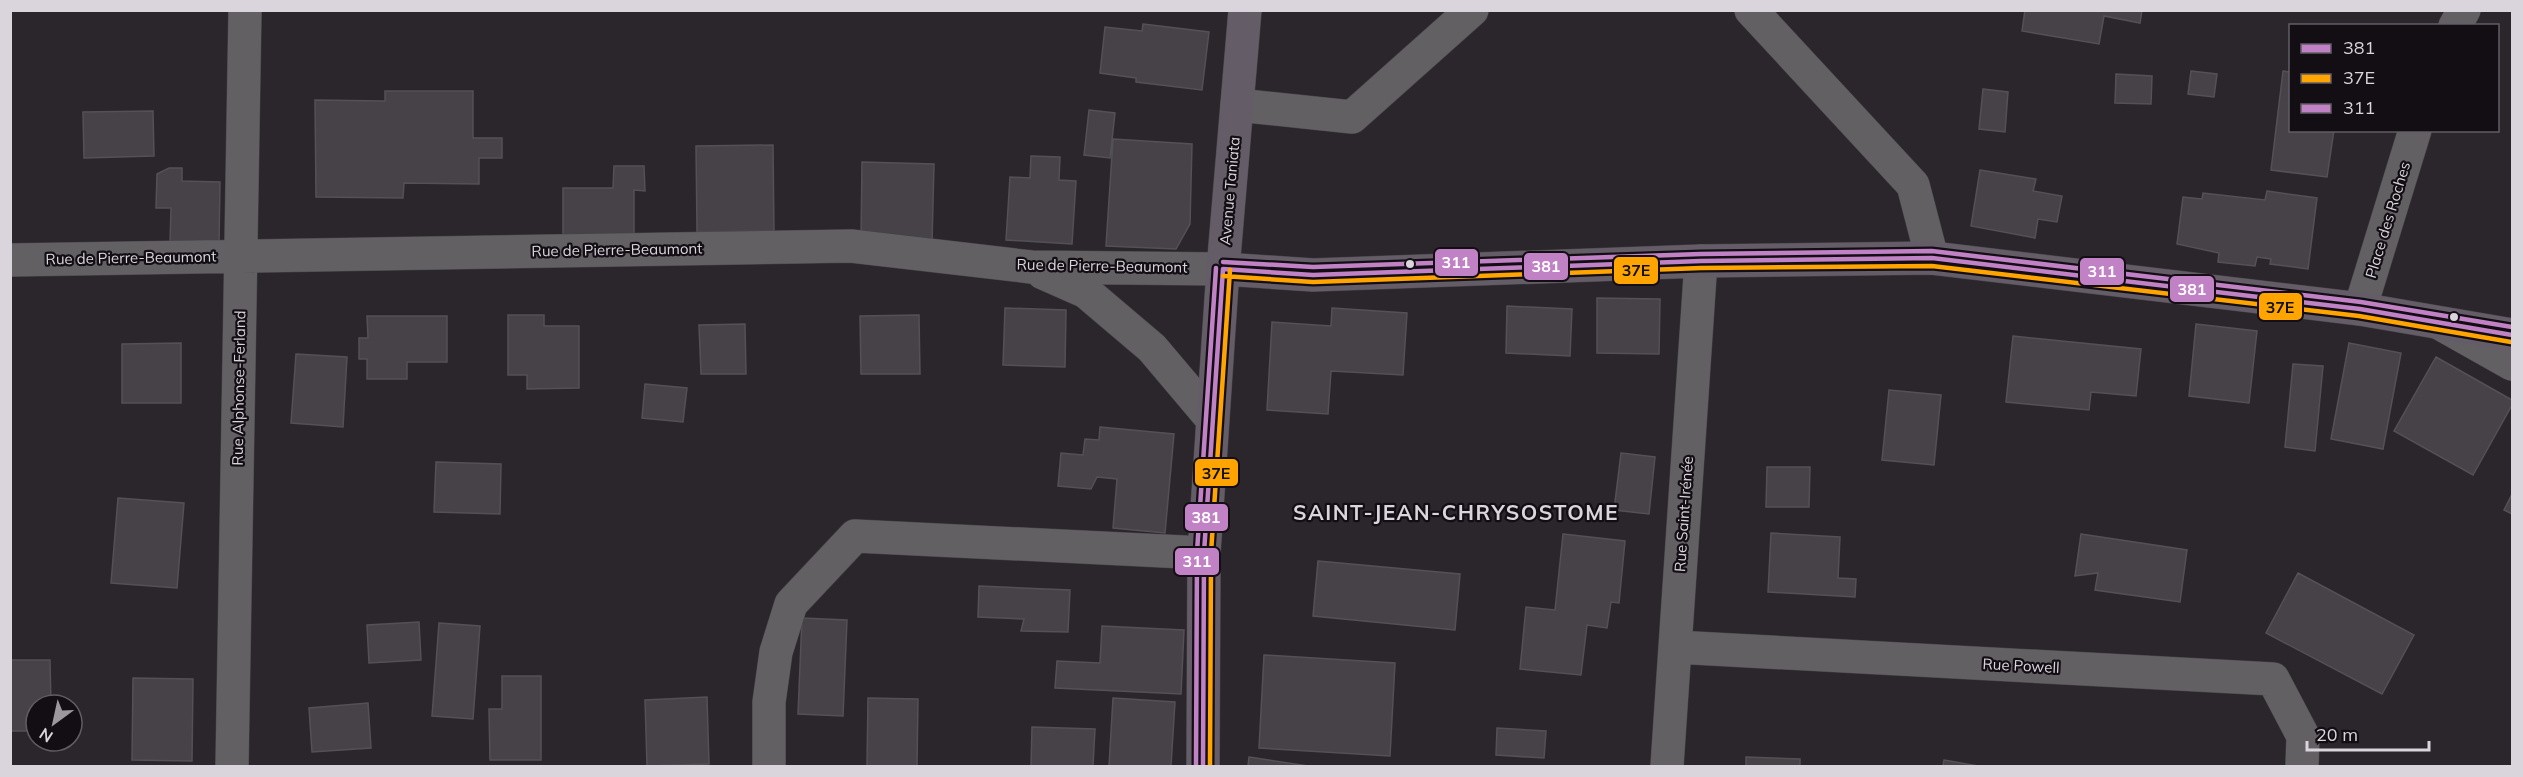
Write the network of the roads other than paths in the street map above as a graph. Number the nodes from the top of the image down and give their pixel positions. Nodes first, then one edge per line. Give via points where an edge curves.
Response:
1 (245, 10) edge
2 (1245, 10) edge
3 (1472, 10) edge
4 (1751, 10) edge
5 (2464, 10) edge
6 (2456, 24) edge
7 (1237, 105) junction
8 (2414, 132) edge
9 (241, 256) junction
10 (1932, 258) junction
11 (10, 260) edge
12 (1701, 261) junction
13 (1031, 267) junction
14 (1223, 269) junction
15 (2360, 309) junction
16 (2437, 322) junction
17 (2512, 335) edge
18 (2512, 364) edge
19 (1212, 419) junction
20 (1204, 553) junction
21 (1675, 647) junction
22 (232, 766) edge
23 (769, 766) edge
24 (1203, 766) edge
25 (1667, 766) edge
26 (2302, 766) edge

1 - 9 street, Rue Alphonse-Ferland
2 - 7 main road, Avenue Taniata
3 - 7 street via 1352,117
4 - 10 street via 1913,185
5 - 6 street
7 - 14 main road, Avenue Taniata
8 - 15 street, Place des Roches
9 - 11 street, Rue de Pierre-Beaumont
9 - 13 street, Rue de Pierre-Beaumont via 851,246
9 - 22 street, Rue Alphonse-Ferland
10 - 12 main road
10 - 15 main road
12 - 14 main road via 1313,275
12 - 21 street, Rue Saint-Irénée
13 - 14 street, Rue de Pierre-Beaumont
13 - 19 street via 1086,291 1152,348
14 - 19 main road, Avenue Taniata
15 - 16 main road
16 - 17 main road
16 - 18 street
19 - 20 main road, Avenue Taniata
20 - 23 street via 855,536 791,604 776,652 769,702
20 - 24 main road, Avenue Taniata
21 - 25 street, Rue Saint-Irénée
21 - 26 street, Rue Powell via 2273,679 2303,736

